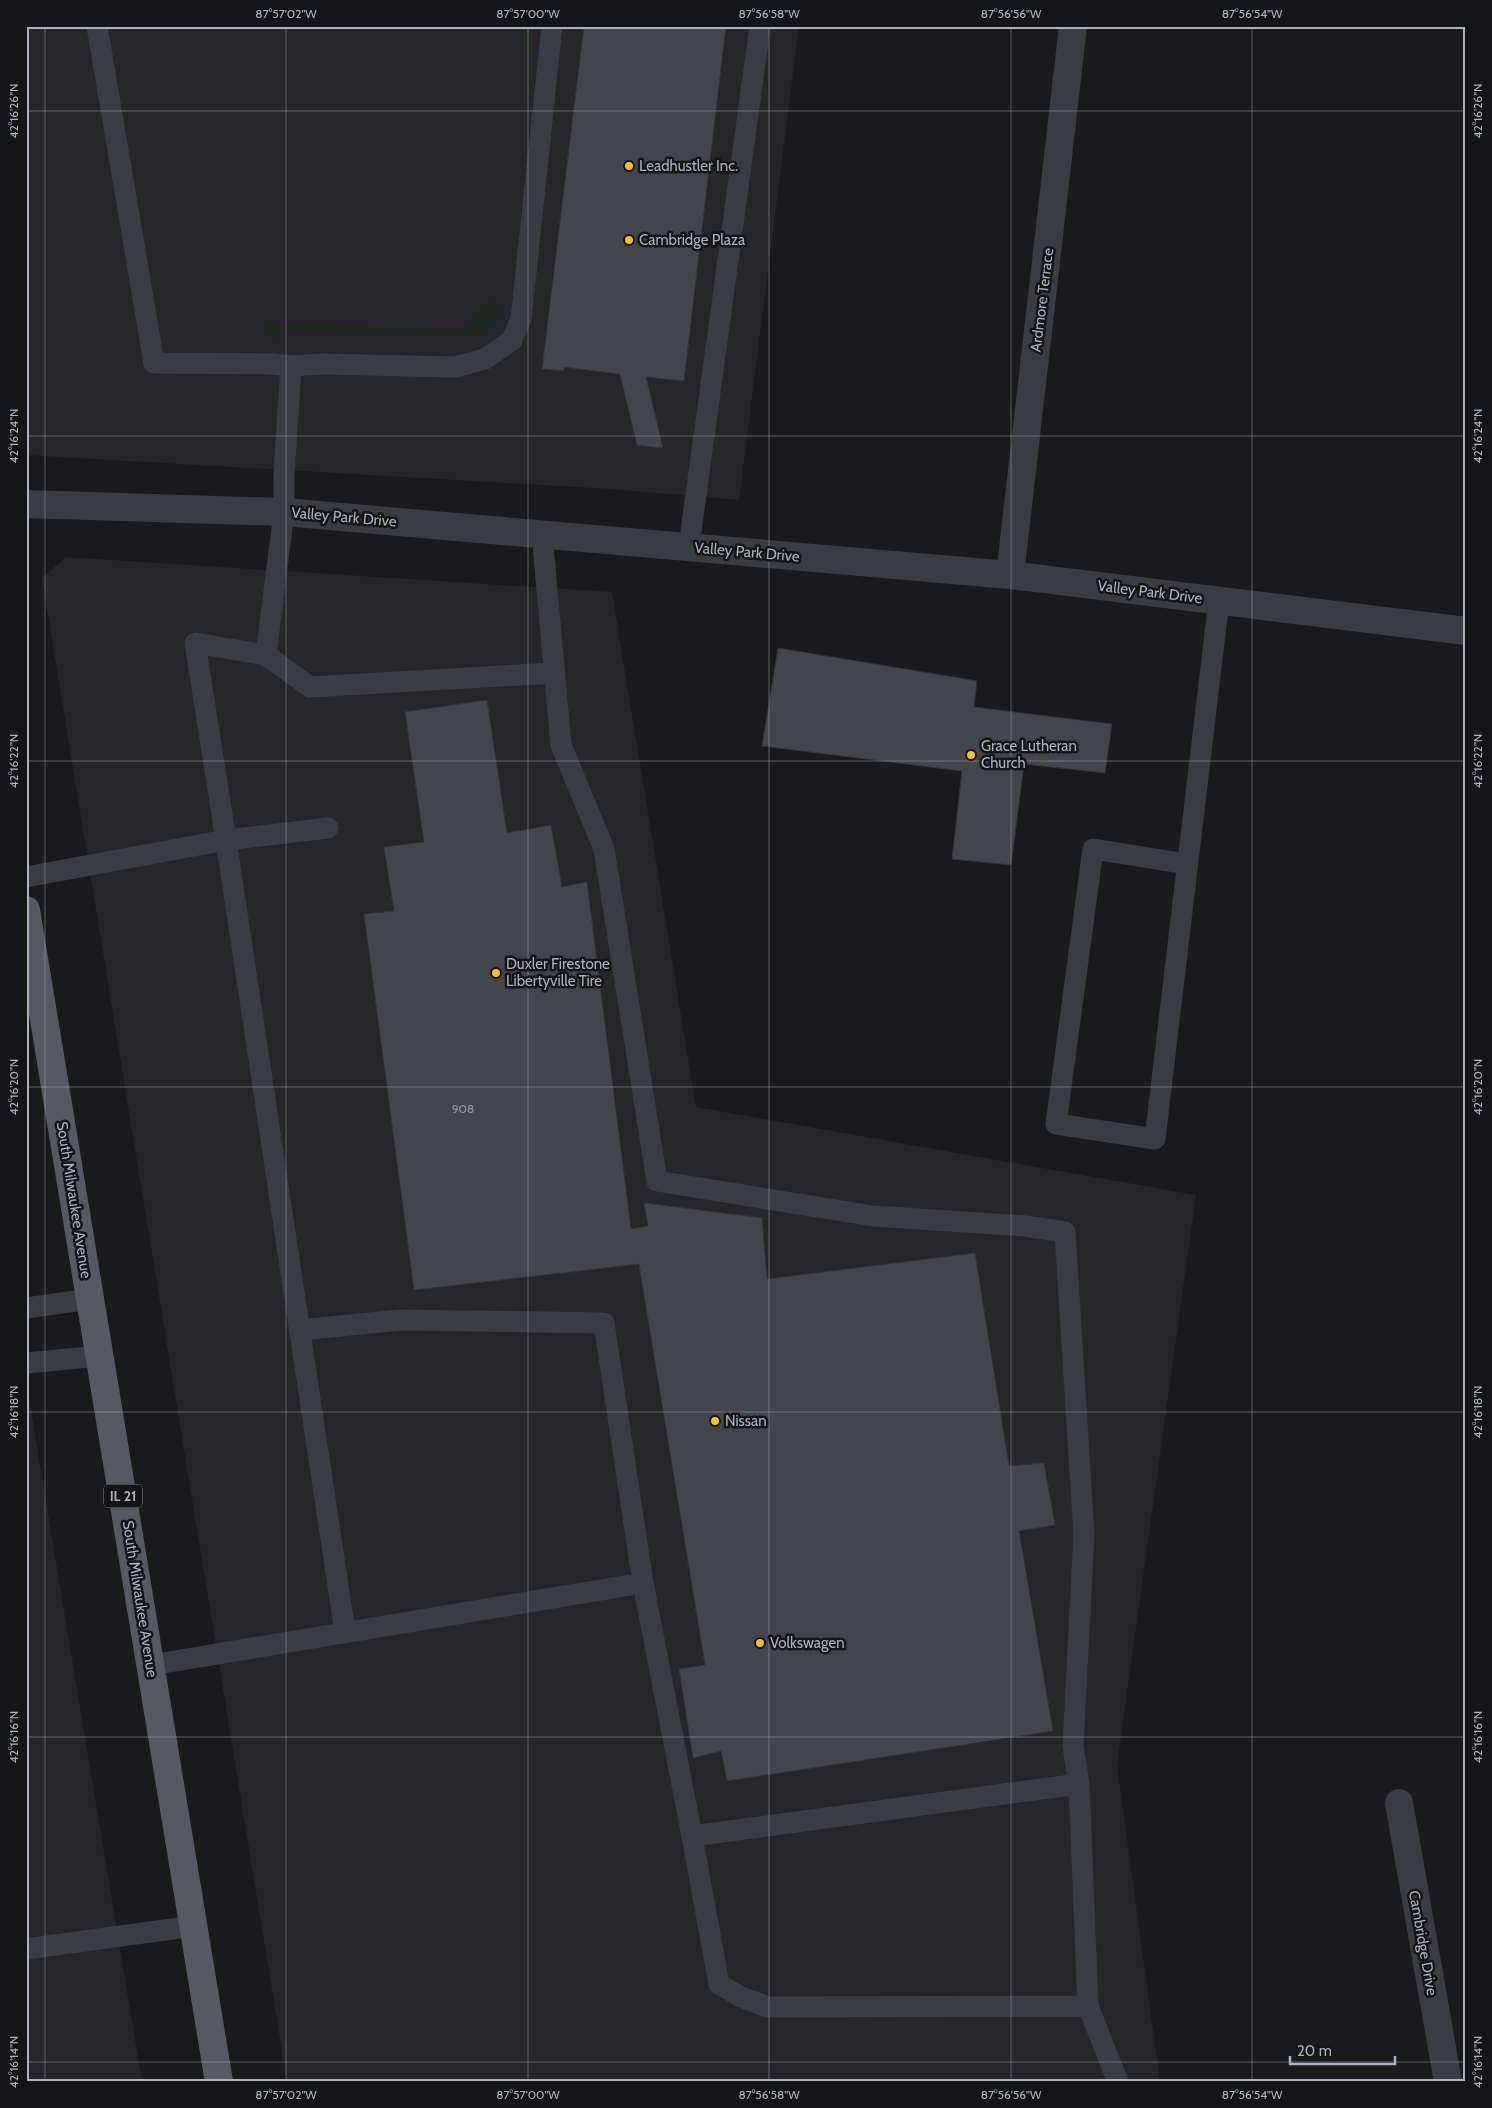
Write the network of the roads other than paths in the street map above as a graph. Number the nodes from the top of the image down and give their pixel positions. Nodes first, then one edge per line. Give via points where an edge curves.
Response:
1 (97, 26) edge
2 (552, 26) edge
3 (760, 26) edge
4 (1073, 26) edge
5 (291, 366) junction
6 (26, 504) edge
7 (284, 512) junction
8 (542, 534) junction
9 (689, 546) junction
10 (1010, 575) junction
11 (1218, 600) junction
12 (1466, 631) edge
13 (266, 655) junction
14 (554, 673) junction
15 (328, 828) dead end
16 (226, 840) junction
17 (1187, 864) junction
18 (26, 877) edge
19 (26, 910) edge
20 (90, 1299) junction
21 (26, 1308) edge
22 (300, 1330) junction
23 (100, 1356) junction
24 (26, 1363) edge
25 (643, 1583) junction
26 (345, 1632) junction
27 (151, 1665) junction
28 (1079, 1784) junction
29 (1399, 1804) dead end
30 (692, 1836) junction
31 (194, 1926) junction
32 (26, 1949) edge
33 (1088, 2006) junction
34 (219, 2082) edge
35 (1118, 2082) edge
36 (1448, 2082) edge

1 - 5 lane via 154,363
2 - 5 lane via 521,319 512,340 485,359 456,367
3 - 9 lane
4 - 10 street, Ardmore Terrace
5 - 7 lane
6 - 7 street, Valley Park Drive
7 - 8 street, Valley Park Drive
7 - 13 lane
8 - 9 street, Valley Park Drive
8 - 14 lane
9 - 10 street, Valley Park Drive
10 - 11 street, Valley Park Drive
11 - 12 street, Valley Park Drive
11 - 17 lane
13 - 14 lane via 310,687
13 - 16 lane via 194,643
14 - 28 lane via 561,745 604,849 657,1180 873,1216 1025,1226 1066,1232 1084,1534 1073,1746
15 - 16 lane
16 - 18 lane
16 - 22 lane
17 - 17 lane via 1155,1139 1056,1124 1093,849
19 - 20 main road, South Milwaukee Avenue / IL 21
20 - 21 lane
20 - 23 main road, South Milwaukee Avenue / IL 21
22 - 25 lane via 400,1320 604,1323
22 - 26 lane
23 - 24 lane
23 - 27 main road, South Milwaukee Avenue / IL 21
25 - 26 lane
25 - 30 lane
26 - 27 lane
27 - 31 main road, South Milwaukee Avenue / IL 21
28 - 30 lane
28 - 33 lane
29 - 36 street, Cambridge Drive
30 - 33 lane via 719,1984 741,1997 768,2007
31 - 32 lane
31 - 34 main road, South Milwaukee Avenue / IL 21
33 - 35 lane

